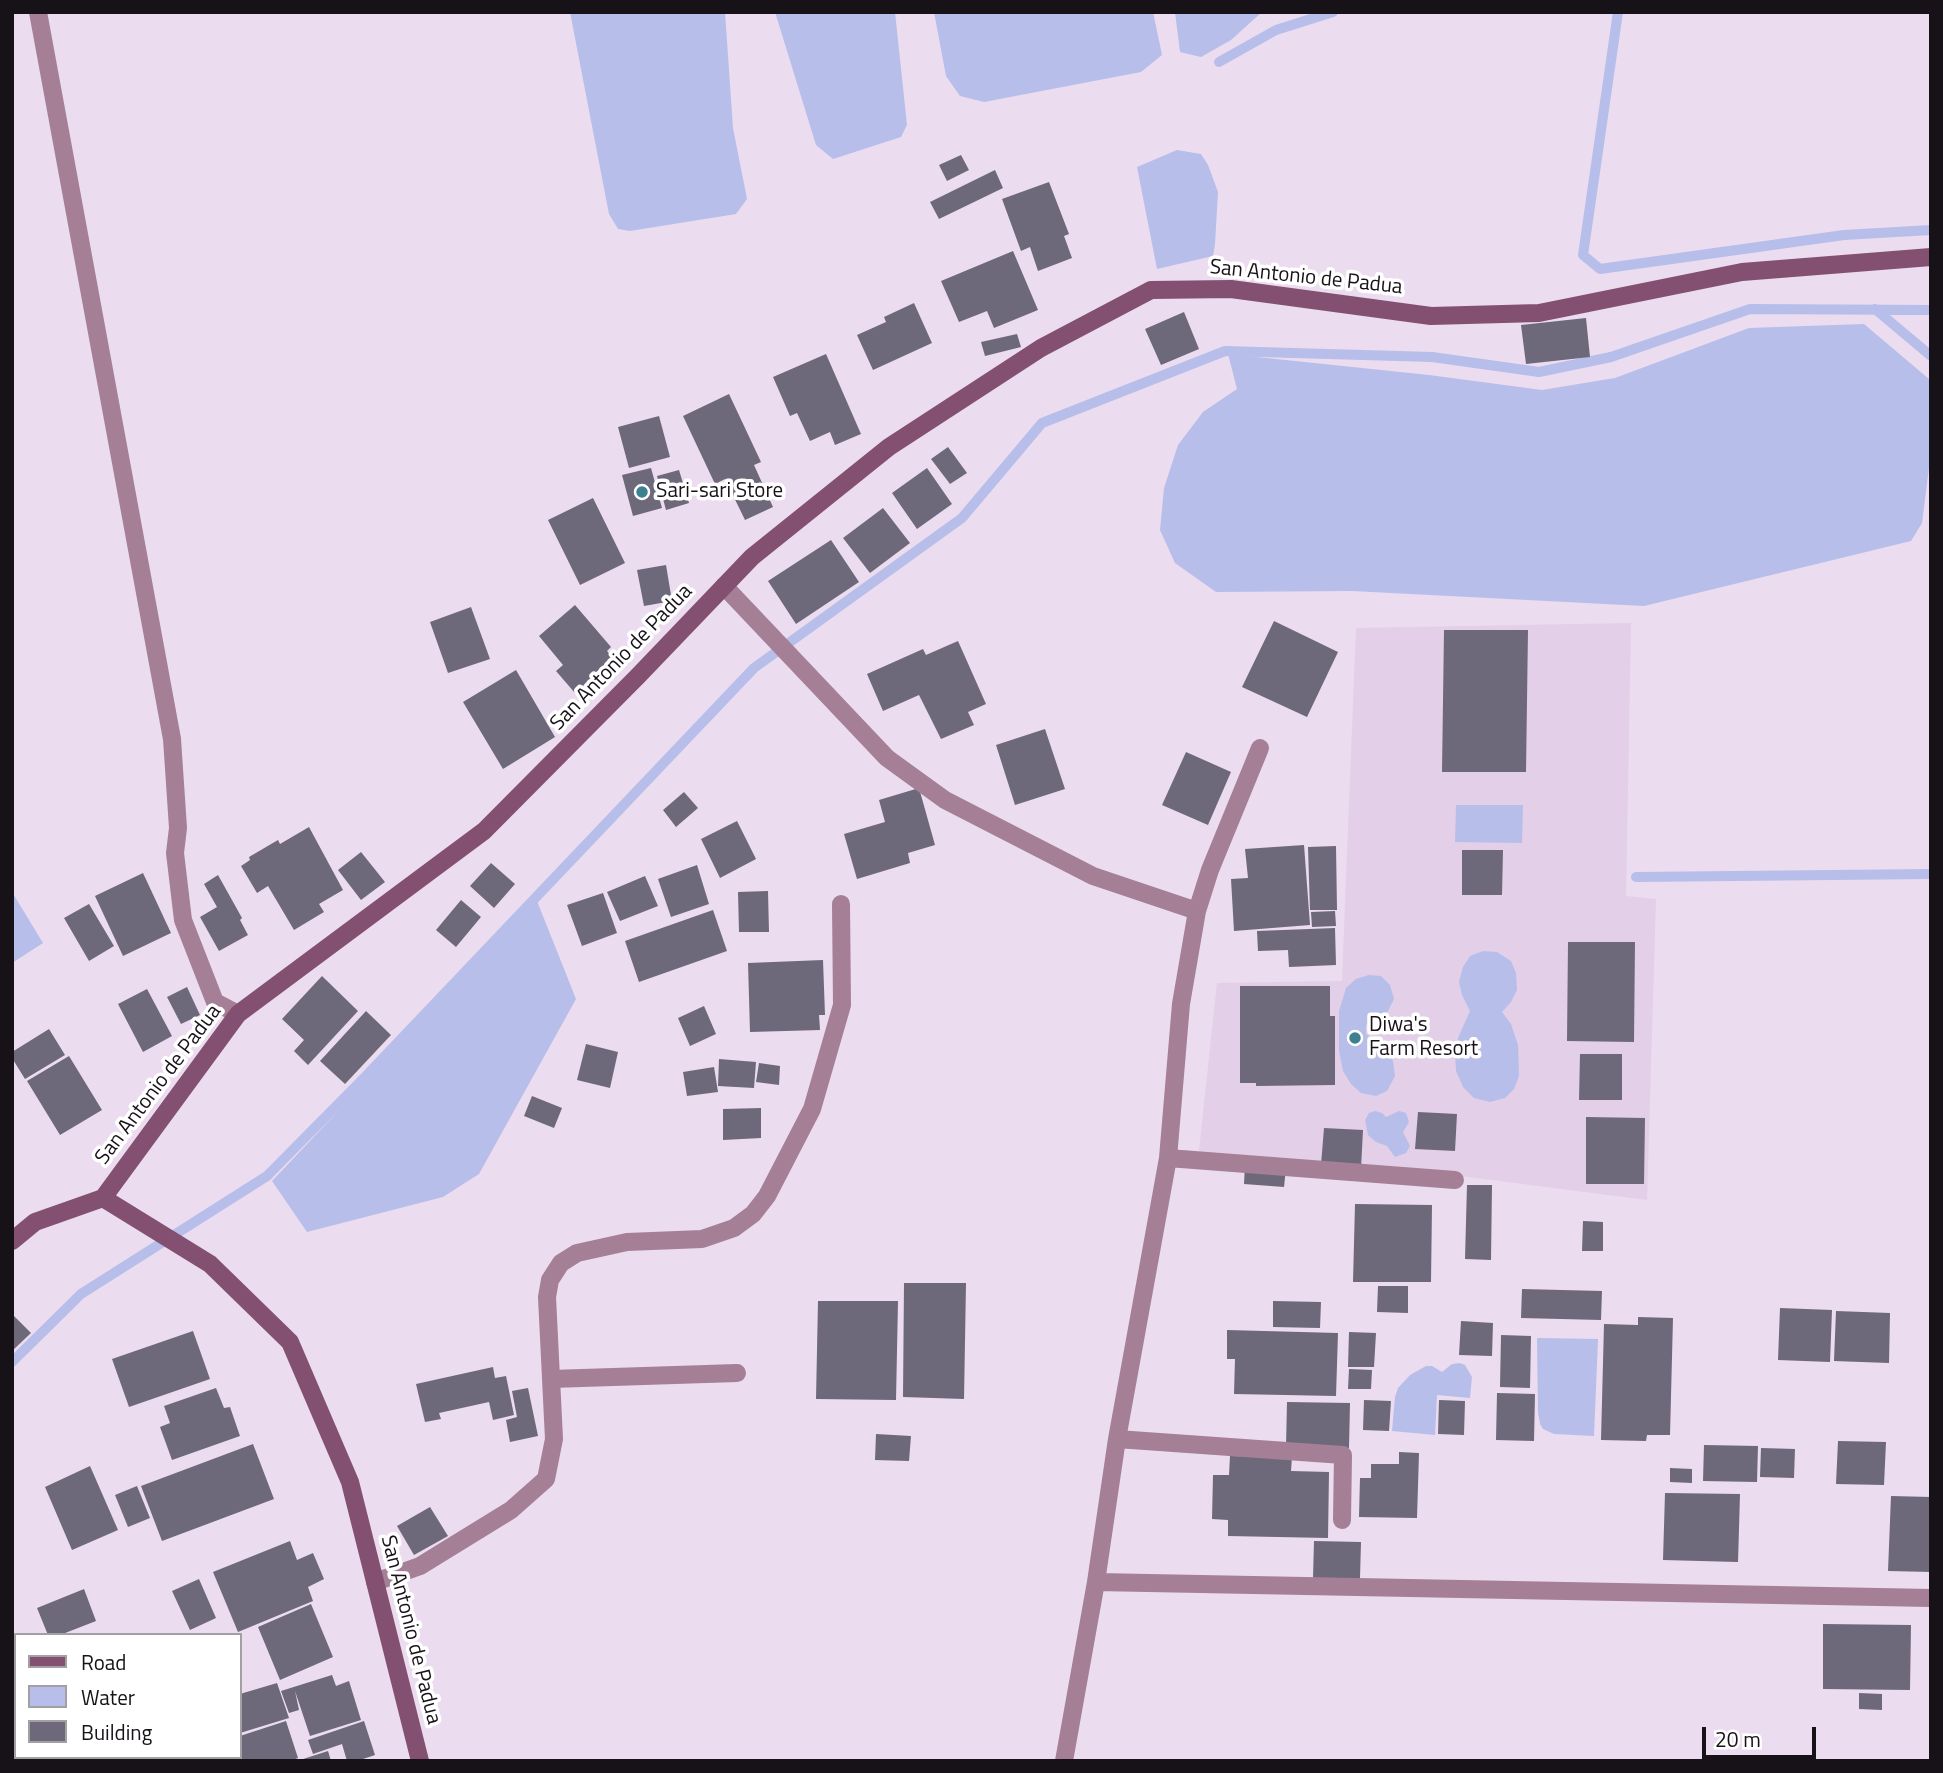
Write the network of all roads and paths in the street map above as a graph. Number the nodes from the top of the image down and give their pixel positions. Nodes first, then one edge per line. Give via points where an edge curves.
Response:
1 (38, 12) edge
2 (1931, 257) edge
3 (723, 586) junction
4 (1260, 748) dead end
5 (841, 904) dead end
6 (1197, 911) junction
7 (238, 1014) junction
8 (1168, 1158) junction
9 (1455, 1180) dead end
10 (103, 1198) junction
11 (12, 1241) edge
12 (737, 1373) dead end
13 (551, 1380) junction
14 (1117, 1439) junction
15 (1342, 1520) dead end
16 (375, 1582) junction
17 (1096, 1582) junction
18 (1931, 1598) edge
19 (419, 1761) edge
20 (1064, 1761) edge

1 - 7 street via 172,739 178,828 175,853 183,920 215,1002
2 - 3 street, San Antonio de Padua via 1742,272 1539,313 1432,316 1231,289 1151,290 1041,348 889,447 752,557
3 - 6 street via 887,758 945,800 1093,876
3 - 7 street, San Antonio de Padua via 484,831
4 - 6 street
5 - 13 street via 842,1005 812,1110 767,1196 734,1228 702,1239 627,1242 577,1253 561,1263 550,1280 547,1297
6 - 8 street via 1181,1004
7 - 10 street, San Antonio de Padua
8 - 9 street
8 - 14 street
10 - 11 street via 35,1222
10 - 16 street, San Antonio de Padua via 210,1264 290,1342 350,1482
12 - 13 street
13 - 16 street via 554,1439 546,1479 511,1510 420,1566
14 - 15 street via 1343,1455
14 - 17 street
16 - 19 street, San Antonio de Padua
17 - 18 street
17 - 20 street

